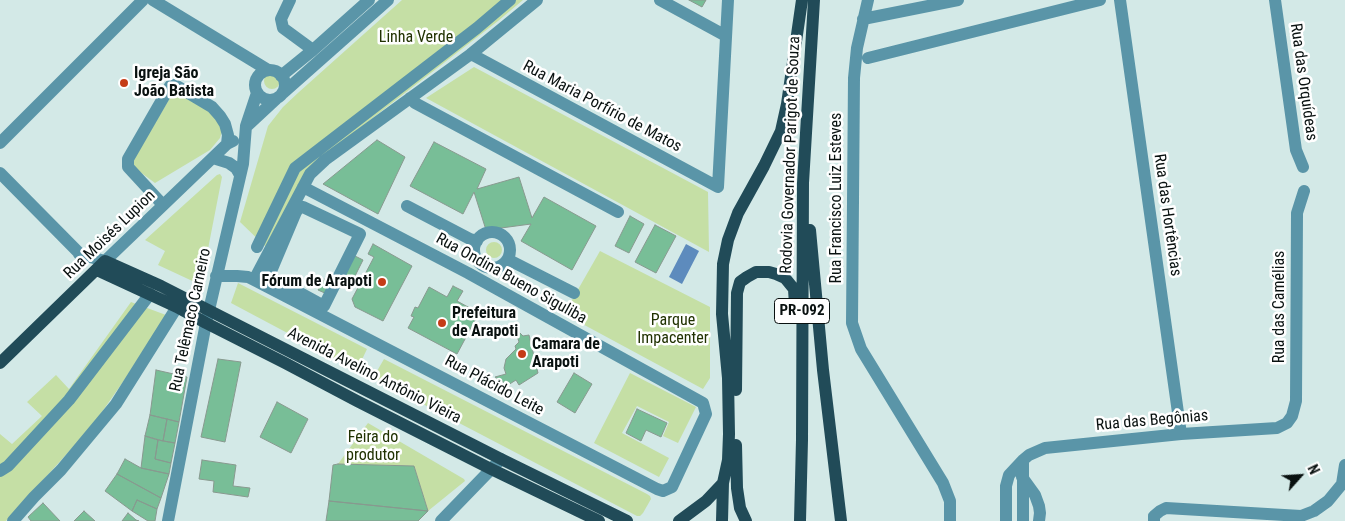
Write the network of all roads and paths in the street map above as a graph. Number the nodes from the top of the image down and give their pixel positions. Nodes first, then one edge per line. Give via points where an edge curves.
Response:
1 (143, 0) edge
2 (153, 0) edge
3 (290, 0) edge
4 (369, 0) edge
5 (388, 0) edge
6 (510, 0) edge
7 (537, 0) edge
8 (660, 0) edge
9 (728, 0) edge
10 (802, 0) edge
11 (814, 0) edge
12 (868, 0) edge
13 (958, 0) edge
14 (1100, 0) edge
15 (1120, 0) edge
16 (1275, 0) edge
17 (863, 19) junction
18 (726, 36) junction
19 (313, 50) junction
20 (243, 54) junction
21 (471, 54) junction
22 (868, 58) dead end
23 (268, 70) junction
24 (282, 76) junction
25 (256, 87) junction
26 (280, 96) junction
27 (410, 98) junction
28 (246, 130) junction
29 (0, 143) edge
30 (227, 144) junction
31 (213, 158) junction
32 (1302, 167) dead end
33 (0, 173) edge
34 (240, 175) junction
35 (804, 183) junction
36 (303, 187) junction
37 (1304, 191) dead end
38 (163, 205) junction
39 (407, 206) dead end
40 (618, 212) dead end
41 (360, 234) joint
42 (476, 241) junction
43 (258, 246) dead end
44 (509, 260) junction
45 (477, 261) junction
46 (101, 265) junction
47 (493, 269) junction
48 (468, 273) junction
49 (216, 276) junction
50 (254, 280) junction
51 (488, 285) junction
52 (156, 292) junction
53 (574, 293) dead end
54 (177, 307) junction
55 (208, 310) junction
56 (206, 323) junction
57 (0, 363) edge
58 (703, 402) joint
59 (1287, 423) joint
60 (1181, 434) junction
61 (802, 440) junction
62 (501, 459) junction
63 (1023, 460) junction
64 (1345, 466) edge
65 (491, 469) junction
66 (0, 472) edge
67 (1022, 477) junction
68 (723, 483) junction
69 (13, 521) edge
70 (168, 521) edge
71 (441, 521) edge
72 (599, 521) edge
73 (627, 521) edge
74 (680, 521) edge
75 (722, 521) edge
76 (746, 521) edge
77 (800, 521) edge
78 (842, 521) edge
79 (950, 521) edge
80 (1006, 521) edge
81 (1023, 521) edge
82 (1039, 521) edge
83 (1154, 521) edge

1 - 29 street
2 - 20 street
3 - 19 street via 281,19 283,28
4 - 19 street
5 - 26 street, Rua Moisés Lupion
6 - 43 street via 295,168
7 - 21 street
8 - 18 street
9 - 18 street
10 - 68 main road via 780,131 738,213 723,264 722,314 729,434
11 - 35 main road, Rodovia Governador Parigot de Souza / PR-092
12 - 17 street, Rua Francisco Luiz Esteves
13 - 17 street
14 - 22 street
15 - 60 street, Rua das Hortências
16 - 32 street, Rua das Orquídeas via 1296,150
17 - 79 street, Rua Francisco Luiz Esteves via 854,78 852,323 861,349 943,484 950,501
18 - 21 street, Rua Maria Porfírio de Matos via 718,188
19 - 24 street
20 - 23 street
20 - 25 street
21 - 27 street
23 - 24 street
23 - 25 street via 260,73
24 - 26 street via 285,87
25 - 26 street via 265,99
25 - 28 street
26 - 28 street, Rua Moisés Lupion
27 - 36 street via 325,160 310,174
27 - 40 street
28 - 30 street, Rua Moisés Lupion
28 - 34 street, Rua Telêmaco Carneiro
30 - 31 street, Rua Moisés Lupion
30 - 38 street via 225,124 212,107 175,85 170,86 128,159 128,167
31 - 34 street via 236,168
31 - 38 street, Rua Moisés Lupion
33 - 46 street via 79,254
34 - 49 street, Rua Telêmaco Carneiro
35 - 61 main road, Rodovia Governador Parigot de Souza / PR-092
35 - 78 main road
36 - 48 street, Rua Ondina Bueno Siguliba
36 - 50 street
37 - 59 street, Rua das Camélias via 1297,213 1296,401
38 - 46 street, Rua Moisés Lupion
39 - 42 street
41 - 41 street via 303,206 299,208 269,276 324,306
42 - 44 street via 486,233 497,232 510,244
42 - 45 street via 474,252
44 - 47 street
44 - 53 street
45 - 47 street
45 - 48 street
46 - 52 main road, Avenida Avelino Antônio Vieira
46 - 57 main road, Rua Moisés Lupion
47 - 51 street
48 - 51 street, Rua Ondina Bueno Siguliba
49 - 50 street, Rua Plácido Leite
49 - 55 street, Rua Telêmaco Carneiro
50 - 58 street, Rua Plácido Leite via 664,491 672,487 706,414
51 - 58 street, Rua Ondina Bueno Siguliba
52 - 54 main road, Avenida Avelino Antônio Vieira
52 - 55 main road, Avenida Avelino Antônio Vieira
52 - 66 street via 69,400
54 - 56 main road, Avenida Avelino Antônio Vieira
54 - 69 street via 116,404
55 - 56 street, Rua Telêmaco Carneiro
55 - 62 main road, Avenida Avelino Antônio Vieira
56 - 65 main road, Avenida Avelino Antônio Vieira
56 - 70 street, Rua Telêmaco Carneiro
59 - 60 street, Rua das Begônias via 1278,428
60 - 63 street, Rua das Begônias via 1046,448
61 - 76 main road via 794,289 785,278 769,272 756,272 740,282 737,293 736,488
61 - 77 main road, Rodovia Governador Parigot de Souza / PR-092
62 - 65 street
62 - 73 main road, Avenida Avelino Antônio Vieira
63 - 67 street
63 - 80 street, Rua das Begônias via 1009,475
64 - 83 street via 1342,484 1328,501 1300,516 1166,508 1154,516
65 - 71 street
65 - 72 main road, Avenida Avelino Antônio Vieira
67 - 81 street
67 - 82 street via 1035,494
68 - 74 main road
68 - 75 main road

